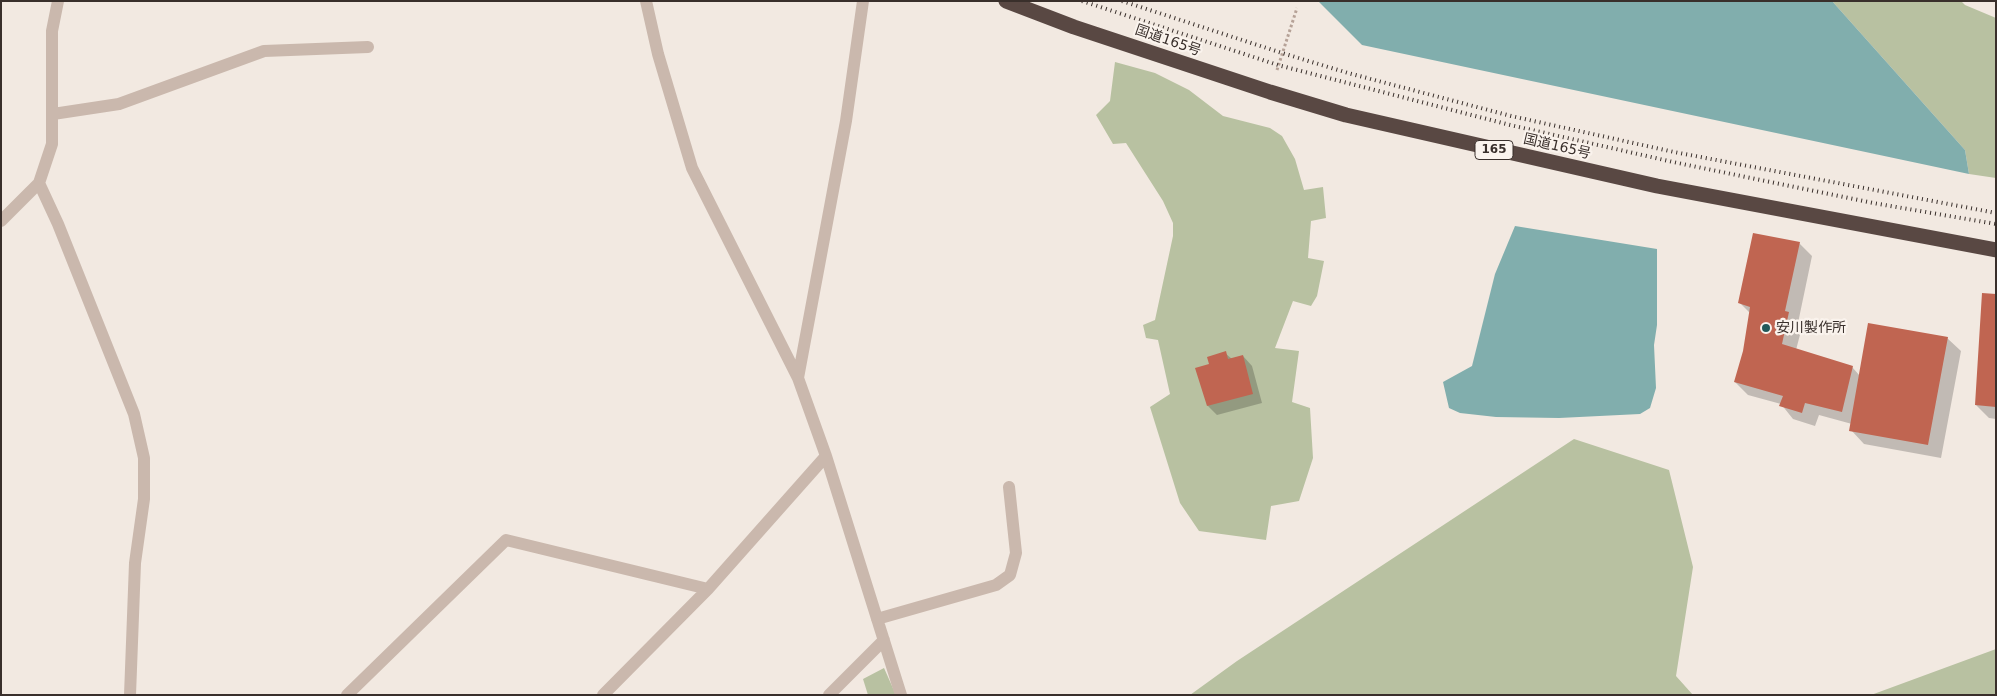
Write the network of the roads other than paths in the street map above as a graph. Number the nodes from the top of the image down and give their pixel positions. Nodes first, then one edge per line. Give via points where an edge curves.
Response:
1 (58, 1) edge
2 (646, 1) edge
3 (863, 1) edge
4 (1006, 1) edge
5 (368, 47) dead end
6 (53, 114) junction
7 (40, 182) junction
8 (1, 221) edge
9 (1996, 250) edge
10 (798, 378) junction
11 (826, 456) junction
12 (1009, 487) dead end
13 (708, 589) junction
14 (877, 618) junction
15 (884, 640) junction
16 (130, 695) edge
17 (347, 695) edge
18 (602, 695) edge
19 (829, 695) edge
20 (902, 695) edge

1 - 6 street via 52,31
2 - 10 street via 658,54 692,168
3 - 10 street via 846,121
4 - 9 highway, 国道165号 / 165 via 1346,115 1657,186
5 - 6 street via 264,51 119,104
6 - 7 street via 52,144
7 - 8 street
7 - 16 street via 134,414 144,458 144,499 135,563
10 - 11 street
11 - 13 street
11 - 14 street
12 - 14 street via 1016,553 1010,575 996,585
13 - 17 street via 506,540
13 - 18 street
14 - 15 street
15 - 19 street
15 - 20 street

